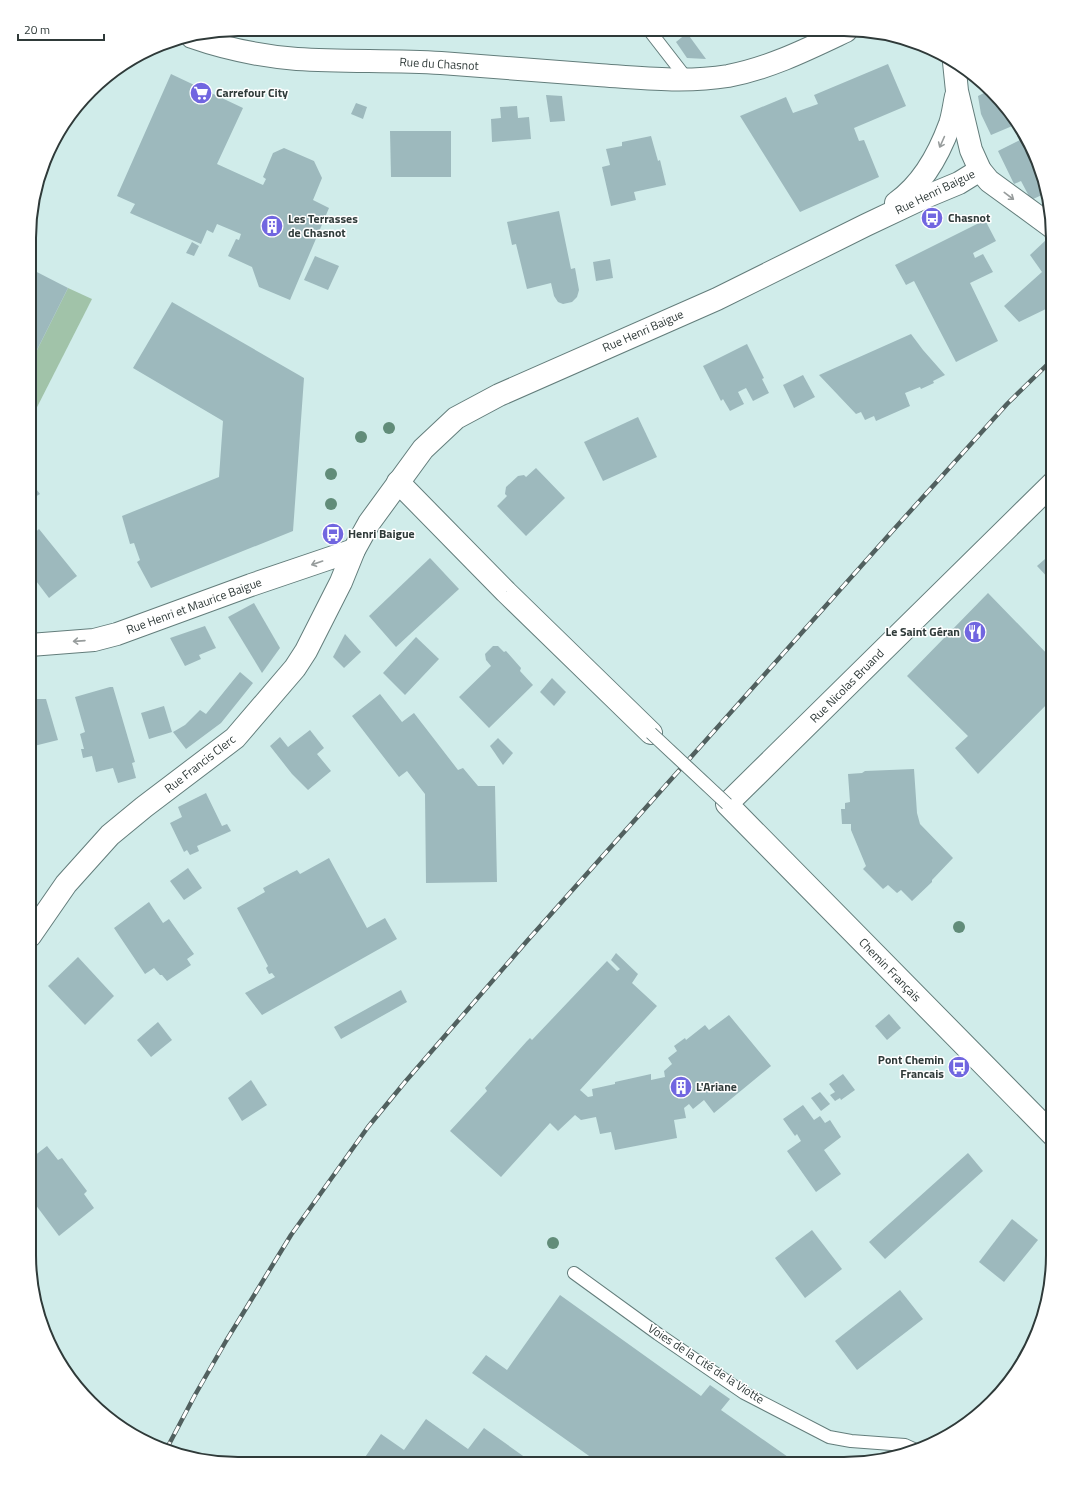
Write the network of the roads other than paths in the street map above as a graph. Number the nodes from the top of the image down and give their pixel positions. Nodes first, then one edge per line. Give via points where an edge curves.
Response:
1 (654, 36) edge
2 (836, 36) edge
3 (200, 40) edge
4 (955, 69) edge
5 (687, 79) junction
6 (957, 91) junction
7 (980, 170) junction
8 (1046, 223) edge
9 (866, 225) junction
10 (398, 482) junction
11 (1046, 490) edge
12 (354, 550) junction
13 (36, 645) edge
14 (651, 733) joint
15 (727, 804) junction
16 (36, 927) edge
17 (1046, 1128) edge
18 (574, 1273) dead end
19 (908, 1446) edge

1 - 5 lane
2 - 5 street, Rue du Chasnot via 755,70 727,76
3 - 5 street, Rue du Chasnot via 250,52 296,59 431,63 643,79
4 - 6 street
6 - 7 street via 971,150
6 -> 9 street via 950,123 933,161 919,183 905,197
7 -> 8 street via 989,181
7 - 9 street, Rue Henri Baigue via 959,183
9 - 10 street, Rue Henri Baigue via 717,299 506,392 456,418 423,449
10 - 12 street, Rue Henri Baigue via 369,523
10 - 14 street via 506,592
11 - 15 street, Rue Nicolas Bruand
12 -> 13 street, Rue Henri et Maurice Baigue via 117,634 94,640
12 - 16 street, Rue Francis Clerc via 338,589 295,668 235,738 110,835 66,884
14 - 15 lane, bridge
15 - 17 street, Chemin Français
18 - 19 lane, Voies de la Cité de la Viotte via 744,1392 829,1437

